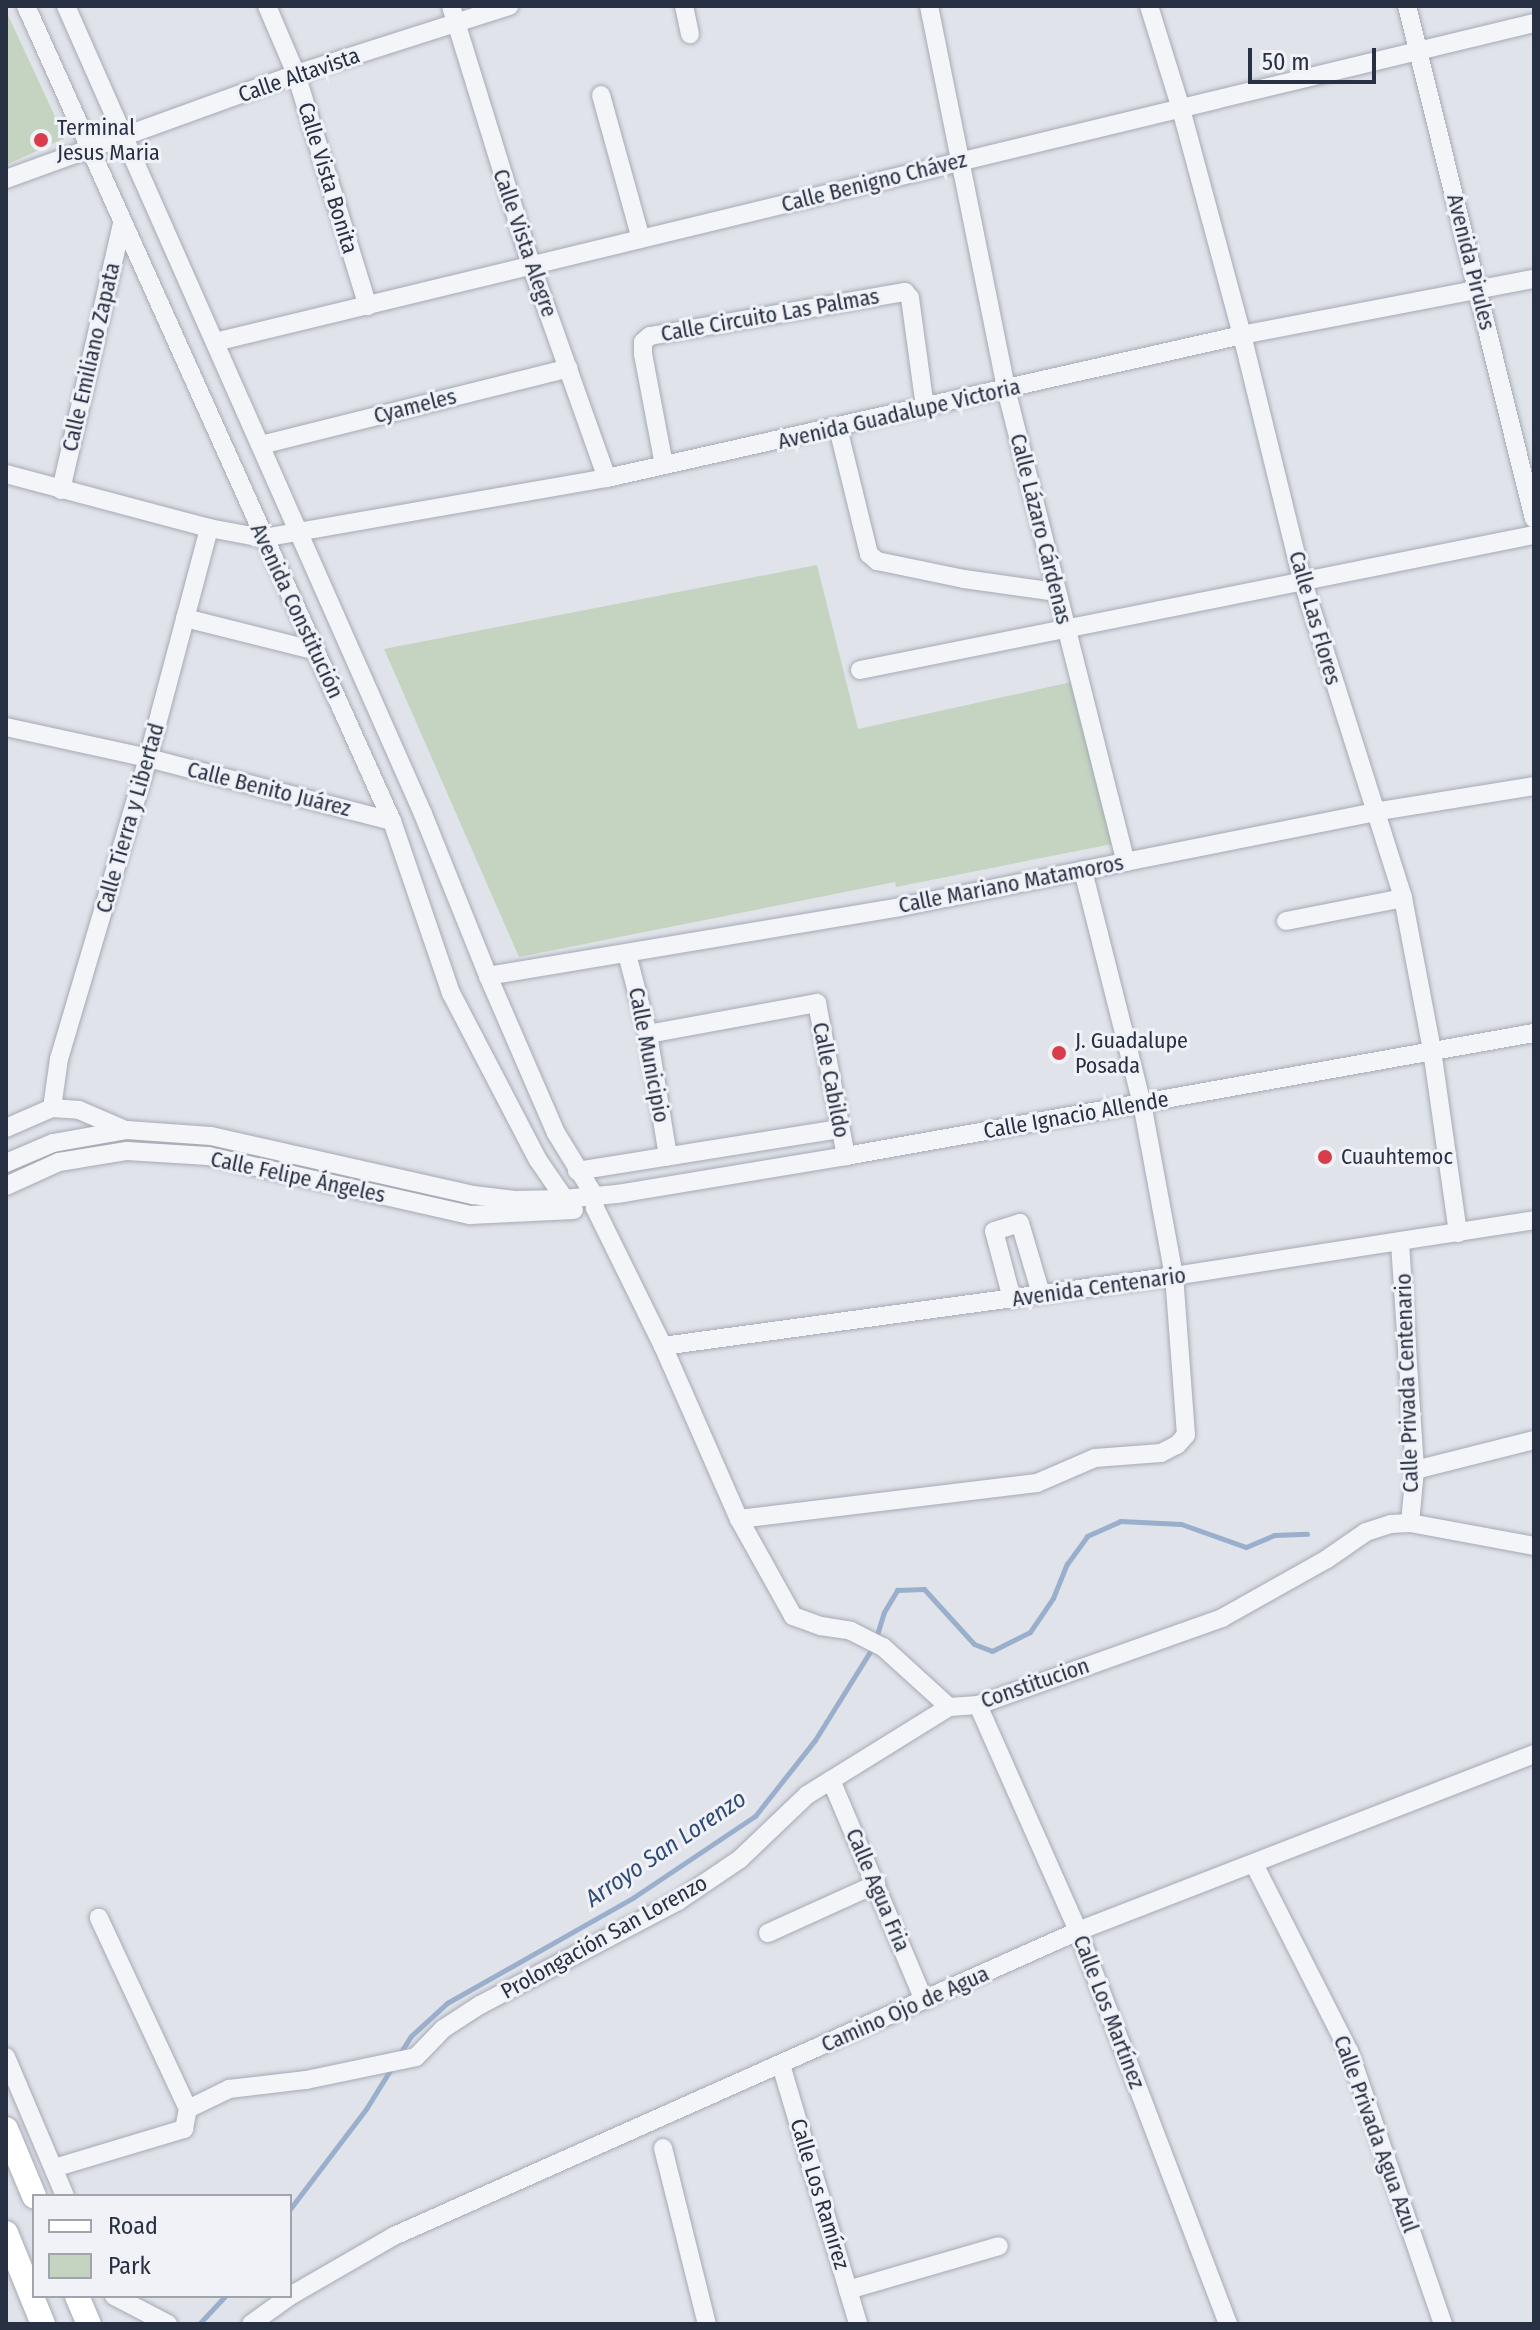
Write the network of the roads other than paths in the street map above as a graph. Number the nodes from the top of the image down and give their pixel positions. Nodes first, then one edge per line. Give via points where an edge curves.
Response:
1 (26, 6) edge
2 (66, 6) edge
3 (267, 6) edge
4 (509, 6) edge
5 (684, 6) edge
6 (929, 6) edge
7 (1149, 6) edge
8 (1407, 6) edge
9 (452, 14) edge
10 (1534, 23) edge
11 (690, 34) dead end
12 (1419, 51) junction
13 (296, 74) junction
14 (601, 95) dead end
15 (1181, 109) junction
16 (123, 137) junction
17 (91, 151) junction
18 (961, 161) junction
19 (6, 179) edge
20 (122, 224) junction
21 (641, 239) junction
22 (531, 265) junction
23 (1534, 279) edge
24 (1479, 291) junction
25 (368, 306) junction
26 (1242, 335) junction
27 (215, 342) junction
28 (569, 368) junction
29 (1006, 389) junction
30 (925, 408) junction
31 (838, 428) junction
32 (261, 445) junction
33 (664, 465) junction
34 (6, 474) edge
35 (607, 478) junction
36 (61, 490) junction
37 (1534, 519) edge
38 (209, 528) junction
39 (300, 532) junction
40 (1534, 535) edge
41 (263, 538) junction
42 (1302, 579) junction
43 (1055, 592) junction
44 (185, 618) junction
45 (1067, 631) junction
46 (316, 651) junction
47 (860, 670) dead end
48 (6, 727) edge
49 (148, 758) junction
50 (1534, 786) edge
51 (1374, 812) junction
52 (392, 821) junction
53 (1126, 862) junction
54 (1083, 870) junction
55 (1403, 898) junction
56 (1286, 921) dead end
57 (627, 954) junction
58 (488, 976) junction
59 (1534, 1033) edge
60 (648, 1034) junction
61 (1432, 1050) junction
62 (1142, 1104) junction
63 (52, 1108) junction
64 (6, 1128) edge
65 (840, 1129) junction
66 (127, 1130) junction
67 (668, 1156) junction
68 (846, 1156) junction
69 (6, 1163) edge
70 (577, 1171) junction
71 (6, 1186) edge
72 (594, 1202) junction
73 (568, 1204) junction
74 (1534, 1220) edge
75 (1458, 1233) junction
76 (1400, 1243) junction
77 (1174, 1276) junction
78 (1041, 1294) junction
79 (1012, 1299) junction
80 (663, 1346) junction
81 (1534, 1440) edge
82 (1415, 1470) junction
83 (739, 1519) junction
84 (1410, 1523) junction
85 (1534, 1546) edge
86 (978, 1705) junction
87 (949, 1707) junction
88 (1534, 1754) edge
89 (831, 1780) junction
90 (1254, 1864) junction
91 (876, 1884) junction
92 (99, 1918) dead end
93 (1078, 1931) junction
94 (768, 1933) dead end
95 (924, 2000) junction
96 (6, 2057) edge
97 (781, 2065) junction
98 (188, 2109) junction
99 (6, 2129) edge
100 (663, 2148) dead end
101 (54, 2168) junction
102 (33, 2194) edge
103 (64, 2194) edge
104 (6, 2233) edge
105 (999, 2246) dead end
106 (848, 2290) junction
107 (292, 2295) edge
108 (32, 2297) edge
109 (32, 2298) edge
110 (78, 2298) edge
111 (118, 2298) edge
112 (288, 2298) edge
113 (271, 2317) edge
114 (43, 2324) edge
115 (89, 2324) edge
116 (168, 2324) edge
117 (251, 2324) edge
118 (707, 2324) edge
119 (858, 2324) edge
120 (1228, 2324) edge
121 (1443, 2324) edge

1 - 17 street, Avenida Constitución
2 - 16 street, Avenida Constitución
3 - 13 street, Calle Vista Bonita
4 - 9 street, Calle Altavista
5 - 11 street
6 - 18 street, Calle Lázaro Cárdenas
7 - 15 street, Calle Las Flores
8 - 12 street, Avenida Pirules
9 - 13 street, Calle Altavista
9 - 22 street, Calle Vista Alegre
10 - 12 street, Calle Benigno Chávez
12 - 15 street, Calle Benigno Chávez
12 - 24 street, Avenida Pirules
13 - 16 street, Calle Altavista
13 - 25 street, Calle Vista Bonita
14 - 21 street
15 - 18 street, Calle Benigno Chávez
15 - 26 street, Calle Las Flores
16 - 17 street, Calle Altavista
16 - 27 street, Avenida Constitución
17 - 19 street, Calle Altavista
17 - 20 street, Avenida Constitución
18 - 21 street, Calle Benigno Chávez
18 - 29 street, Calle Lázaro Cárdenas
20 - 36 street, Calle Emiliano Zapata
20 - 41 street, Avenida Constitución
21 - 22 street, Calle Benigno Chávez
22 - 25 street, Calle Benigno Chávez
22 - 28 street, Calle Vista Alegre
23 - 24 street, Avenida Guadalupe Victoria
24 - 26 street, Avenida Guadalupe Victoria
24 - 37 street, Avenida Pirules
25 - 27 street, Calle Benigno Chávez
26 - 29 street, Avenida Guadalupe Victoria
26 - 42 street, Calle Las Flores
27 - 32 street, Avenida Constitución
28 - 32 street, Cyameles
28 - 35 street, Calle Vista Alegre
29 - 30 street, Avenida Guadalupe Victoria
29 - 43 street, Calle Lázaro Cárdenas
30 - 31 street, Avenida Guadalupe Victoria
30 - 33 street, Calle Circuito Las Palmas via 905,292 650,336 643,342 643,354
31 - 33 street, Avenida Guadalupe Victoria
31 - 43 street via 869,554 877,561
32 - 39 street, Avenida Constitución
33 - 35 street, Avenida Guadalupe Victoria
34 - 36 street, Avenida Guadalupe Victoria
35 - 39 street, Avenida Guadalupe Victoria
36 - 38 street, Avenida Guadalupe Victoria
38 - 41 street, Avenida Guadalupe Victoria
38 - 44 street, Calle Tierra y Libertad
39 - 41 street, Avenida Guadalupe Victoria
39 - 58 street, Avenida Constitución
40 - 42 street
41 - 46 street, Avenida Constitución
42 - 45 street
42 - 51 street, Calle Las Flores
43 - 45 street, Calle Lázaro Cárdenas
44 - 46 street
44 - 49 street, Calle Tierra y Libertad
45 - 47 street
45 - 53 street, Calle Lázaro Cárdenas
46 - 52 street, Avenida Constitución
48 - 49 street, Calle Benito Juárez
49 - 52 street, Calle Benito Juárez
49 - 63 street, Calle Tierra y Libertad via 59,1059
50 - 51 street, Calle Mariano Matamoros
51 - 53 street, Calle Mariano Matamoros
51 - 55 street, Calle Las Flores
52 - 73 street, Avenida Constitución via 451,993 538,1160
53 - 54 street, Calle Mariano Matamoros
54 - 57 street, Calle Mariano Matamoros
54 - 62 street
55 - 56 street
55 - 61 street, Calle Las Flores
57 - 58 street, Calle Mariano Matamoros
57 - 60 street, Calle Municipio
58 - 70 street, Avenida Constitución
59 - 61 street, Calle Ignacio Allende
60 - 65 street, Calle Cabildo via 817,1003
60 - 67 street, Calle Municipio
61 - 62 street, Calle Ignacio Allende
61 - 75 street, Calle Las Flores
62 - 68 street, Calle Ignacio Allende
62 - 77 street
63 - 64 street
63 - 66 street via 79,1110
65 - 67 street
65 - 68 street, Calle Cabildo
66 - 69 street, Calle Felipe Ángeles via 53,1143
66 - 73 street, Calle Felipe Ángeles via 211,1136 473,1195
67 - 70 street
68 - 72 street, Calle Ignacio Allende
70 - 72 street, Avenida Constitución
71 - 73 street, Calle Felipe Ángeles via 59,1162 127,1151 208,1156 470,1215
72 - 73 street, Calle Felipe Ángeles
72 - 80 street, Constitucion
74 - 75 street, Avenida Centenario
75 - 76 street, Avenida Centenario
76 - 77 street, Avenida Centenario
76 - 82 street, Calle Privada Centenario
77 - 78 street, Avenida Centenario
77 - 83 street via 1186,1435 1177,1445 1161,1453 1095,1458 1037,1483
78 - 79 street, Avenida Centenario
78 - 79 street via 1020,1223 994,1231
79 - 80 street, Avenida Centenario
80 - 83 street, Constitucion
81 - 82 street
82 - 84 street, Calle Privada Centenario
83 - 87 street, Constitucion via 793,1616 851,1631 883,1647
84 - 85 street, Constitucion
84 - 86 street, Constitucion via 1366,1532 1222,1618
86 - 87 street, Constitucion
86 - 93 street, Calle Los Martínez
87 - 89 street, Prolongación San Lorenzo
88 - 90 street, Camino Ojo de Agua
89 - 91 street, Calle Agua Fria
89 - 98 street, Prolongación San Lorenzo via 807,1795 740,1859 691,1893 480,2005 443,2029 416,2057 306,2080 229,2089
90 - 93 street, Camino Ojo de Agua
90 - 121 street, Calle Privada Agua Azul via 1349,2051
91 - 94 street
91 - 95 street, Calle Agua Fria
92 - 98 street
93 - 95 street, Camino Ojo de Agua
93 - 120 street, Calle Los Martínez
95 - 97 street, Camino Ojo de Agua
96 - 101 street
97 - 106 street, Calle Los Ramírez
97 - 107 street, Camino Ojo de Agua via 394,2236
98 - 101 street via 184,2129
99 - 102 main road
100 - 118 street
101 - 103 street
104 - 108 main road
105 - 106 street
106 - 119 street, Calle Los Ramírez
109 - 114 main road
110 - 115 main road
111 - 116 street
112 - 113 street, Camino Ojo de Agua
113 - 117 street, Camino Ojo de Agua

